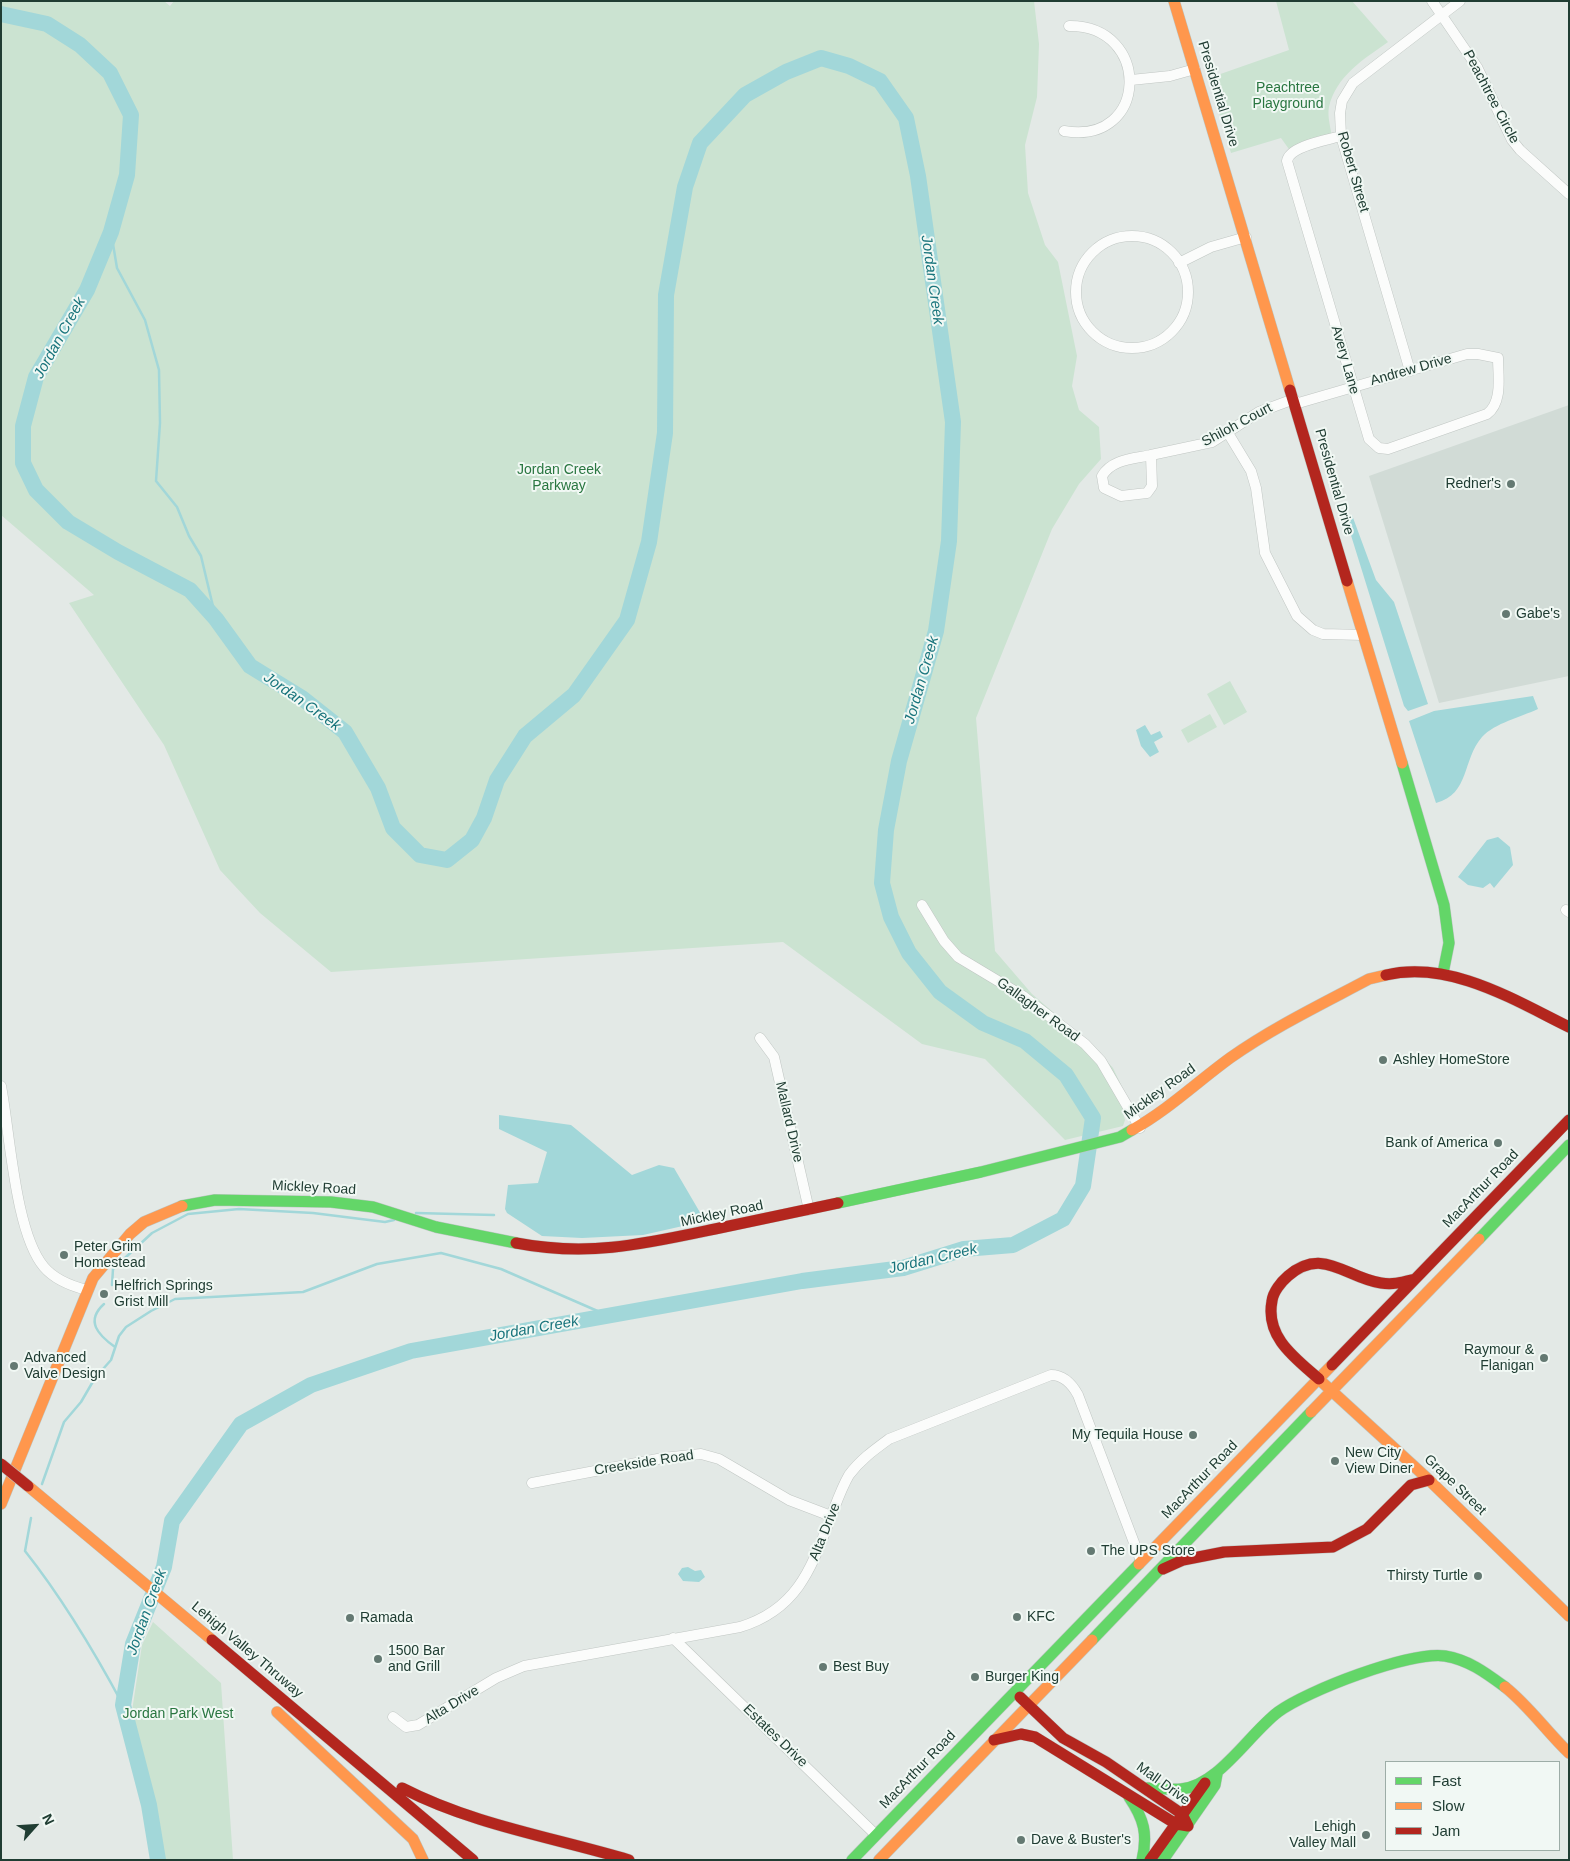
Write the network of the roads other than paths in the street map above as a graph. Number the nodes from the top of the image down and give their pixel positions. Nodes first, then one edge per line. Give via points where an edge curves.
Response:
1 (1174, 1) edge
2 (1432, 1) edge
3 (1460, 1) edge
4 (1441, 15) junction
5 (1069, 26) dead end
6 (1195, 69) junction
7 (1131, 80) junction
8 (1064, 131) dead end
9 (1341, 136) junction
10 (1569, 194) edge
11 (1246, 237) junction
12 (1179, 264) junction
13 (1498, 358) joint
14 (1410, 371) junction
15 (1353, 387) junction
16 (1295, 401) junction
17 (1228, 433) junction
18 (1151, 455) junction
19 (1363, 635) junction
20 (922, 905) dead end
21 (1443, 973) junction
22 (1569, 1027) edge
23 (760, 1038) dead end
24 (1, 1086) edge
25 (1569, 1120) edge
26 (1140, 1128) junction
27 (1569, 1145) edge
28 (809, 1210) junction
29 (1416, 1278) junction
30 (87, 1290) junction
31 (1319, 1379) junction
32 (1332, 1391) junction
33 (1, 1464) edge
34 (1, 1480) edge
35 (1429, 1480) junction
36 (532, 1483) dead end
37 (16, 1492) dead end
38 (1, 1504) edge
39 (831, 1516) junction
40 (1141, 1561) junction
41 (1153, 1574) junction
42 (1569, 1616) edge
43 (674, 1638) junction
44 (1014, 1692) junction
45 (1028, 1705) junction
46 (392, 1717) dead end
47 (994, 1740) junction
48 (1569, 1753) edge
49 (356, 1761) junction
50 (1213, 1776) junction
51 (1147, 1788) junction
52 (1126, 1793) junction
53 (1182, 1814) junction
54 (1176, 1824) junction
55 (1188, 1826) junction
56 (424, 1835) dead end
57 (876, 1835) junction
58 (423, 1860) edge
59 (473, 1860) edge
60 (629, 1860) edge
61 (852, 1860) edge
62 (879, 1860) edge
63 (1142, 1860) edge
64 (1150, 1860) edge
65 (1163, 1860) edge

1 - 6 main road, Presidential Drive
2 - 4 street, Peachtree Circle
3 - 4 street
4 - 9 street, Robert Street via 1352,83 1342,101
4 - 10 street, Peachtree Circle via 1477,67 1512,140
5 - 7 street via 1096,30 1112,40 1126,59
6 - 7 street via 1170,76
6 - 11 main road, Presidential Drive
7 - 8 street via 1128,98 1109,124 1089,132
9 - 14 street, Robert Street
9 - 15 street, Avery Lane via 1295,150 1287,161
11 - 12 street via 1211,247
11 - 16 main road, Presidential Drive
12 - 12 street via 1188,283 1188,304 1179,325 1163,341 1143,348 1122,348 1103,340 1088,325 1078,302 1078,279 1086,258 1102,244 1121,236 1144,236 1164,246
13 - 14 street, Andrew Drive via 1467,354
13 - 15 street, Avery Lane via 1498,399 1492,410 1388,449 1379,448 1369,439
14 - 15 street, Andrew Drive
15 - 16 street, Andrew Drive
16 - 17 street, Shiloh Court via 1260,412
16 - 19 main road, Presidential Drive
17 - 18 street, Shiloh Court via 1200,446
17 - 19 street via 1251,471 1266,553 1297,616 1323,634
18 - 18 street, Shiloh Court via 1112,465 1102,476 1104,488 1121,496 1147,493 1152,486
19 - 21 main road, Presidential Drive via 1446,912 1448,943
20 - 26 street, Gallagher Road via 944,941 958,956 1024,996 1101,1061
21 - 22 main road, Mickley Road via 1486,988
21 - 26 main road, Mickley Road via 1407,970 1369,979 1260,1038
23 - 28 street, Mallard Drive via 774,1057
24 - 30 street via 30,1244 51,1275
25 - 29 main road, MacArthur Road
26 - 28 main road, Mickley Road via 1120,1137 1054,1154
27 - 32 main road
28 - 30 main road, Mickley Road via 657,1243 598,1250 544,1248 420,1222 392,1212 331,1202 190,1202 160,1213 130,1234 100,1266
29 - 31 main road, MacArthur Road
29 - 31 main road, Grape Street via 1397,1285 1377,1284 1334,1265 1318,1262 1292,1272 1273,1296 1270,1306 1272,1326 1281,1343
30 - 38 main road, Mickley Road
31 - 32 main road, Grape Street
31 - 40 main road, MacArthur Road
32 - 35 main road, Grape Street
32 - 41 main road
33 - 49 main road, Lehigh Valley Thruway, bridge
34 - 37 main road
35 - 41 main road via 1410,1485 1367,1529 1344,1543 1318,1549 1201,1555
35 - 42 main road, Grape Street
36 - 39 street, Creekside Road via 701,1454 719,1459 789,1500
39 - 40 street, Alta Drive via 848,1476 889,1439 1035,1380 1058,1376 1074,1387 1078,1395
39 - 43 street, Alta Drive via 809,1571 778,1609 740,1627
40 - 44 main road, MacArthur Road
41 - 45 main road
43 - 46 street, Alta Drive via 524,1666 496,1678 426,1721 410,1727
43 - 57 street, Estates Drive
44 - 45 main road, Mall Drive
44 - 57 main road, MacArthur Road
45 - 47 main road
45 - 51 main road, Mall Drive via 1063,1738
47 - 52 main road, Mall Drive via 1021,1734 1035,1737
47 - 62 main road
48 - 50 main road via 1527,1707 1473,1664 1444,1656 1421,1657 1344,1679 1308,1694 1278,1712
49 - 59 main road, Lehigh Valley Thruway
49 - 60 main road via 448,1812
50 - 51 main road via 1183,1789
50 - 53 main road
50 - 55 main road via 1215,1785
51 - 53 main road, Mall Drive
52 - 54 main road, Mall Drive
52 - 63 main road via 1142,1816 1147,1840
53 - 54 main road
53 - 55 main road, Mall Drive
54 - 55 main road, Mall Drive
54 - 64 main road
55 - 65 main road
56 - 58 main road, Lehigh Valley Thruway via 273,1708 413,1840
57 - 61 main road, MacArthur Road

